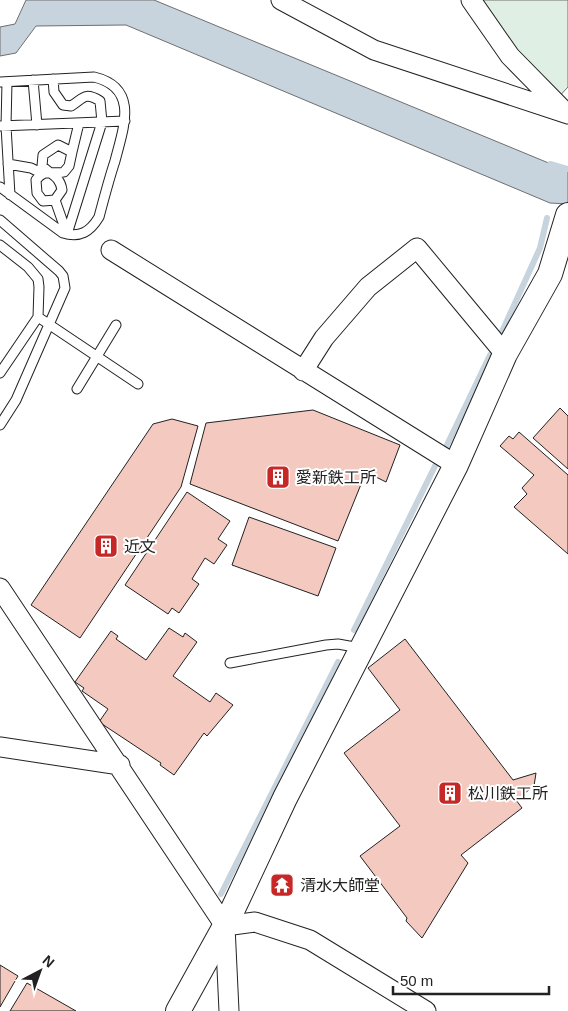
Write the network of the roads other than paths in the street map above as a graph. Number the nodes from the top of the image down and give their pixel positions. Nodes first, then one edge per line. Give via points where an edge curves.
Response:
1 (281, 0) edge
2 (472, 0) edge
3 (53, 79) junction
4 (33, 80) junction
5 (3, 82) edge
6 (567, 113) edge
7 (125, 121) junction
8 (102, 122) junction
9 (79, 123) junction
10 (37, 125) junction
11 (3, 126) edge
12 (72, 152) junction
13 (8, 164) junction
14 (45, 172) junction
15 (0, 187) edge
16 (10, 195) junction
17 (55, 200) junction
18 (568, 216) edge
19 (0, 220) edge
20 (67, 234) junction
21 (0, 245) edge
22 (111, 250) dead end
23 (38, 317) junction
24 (116, 325) dead end
25 (50, 326) junction
26 (505, 354) junction
27 (97, 357) junction
28 (304, 371) junction
29 (0, 373) edge
30 (138, 384) dead end
31 (77, 389) dead end
32 (0, 425) edge
33 (456, 465) junction
34 (0, 588) edge
35 (361, 648) junction
36 (230, 663) dead end
37 (0, 747) edge
38 (120, 766) junction
39 (225, 926) junction
40 (178, 1011) edge
41 (229, 1011) edge
42 (426, 1011) edge

1 - 6 street via 374,50
2 - 6 street via 510,56
3 - 4 lane
3 - 7 lane via 107,80 120,94 125,106
3 - 8 lane via 54,92 64,105 71,106 86,96 100,101
4 - 5 lane
4 - 10 lane
5 - 11 lane
7 - 8 lane
7 - 20 lane via 99,217 83,234
8 - 9 lane
8 - 20 lane
9 - 10 lane
9 - 12 lane
10 - 11 lane
11 - 13 lane
12 - 14 lane via 64,172
12 - 14 lane via 58,145 49,150 43,155
13 - 14 lane
13 - 16 lane
14 - 17 lane via 61,183 62,190
14 - 17 lane via 36,180 38,198 48,202
15 - 16 lane
16 - 20 lane
17 - 20 lane
18 - 26 street via 550,274
19 - 25 lane via 63,276 64,294
21 - 23 lane via 38,279
22 - 28 street
23 - 25 lane
23 - 29 lane
24 - 27 lane
25 - 27 lane
25 - 32 lane via 16,400
26 - 28 street via 417,248 368,288 324,338
26 - 33 street
27 - 30 lane
27 - 31 lane
28 - 33 street
33 - 35 street
34 - 38 street
35 - 36 lane via 326,645
35 - 39 street
37 - 38 street
38 - 39 street
39 - 40 street
39 - 41 street
39 - 42 street via 255,922 310,940

